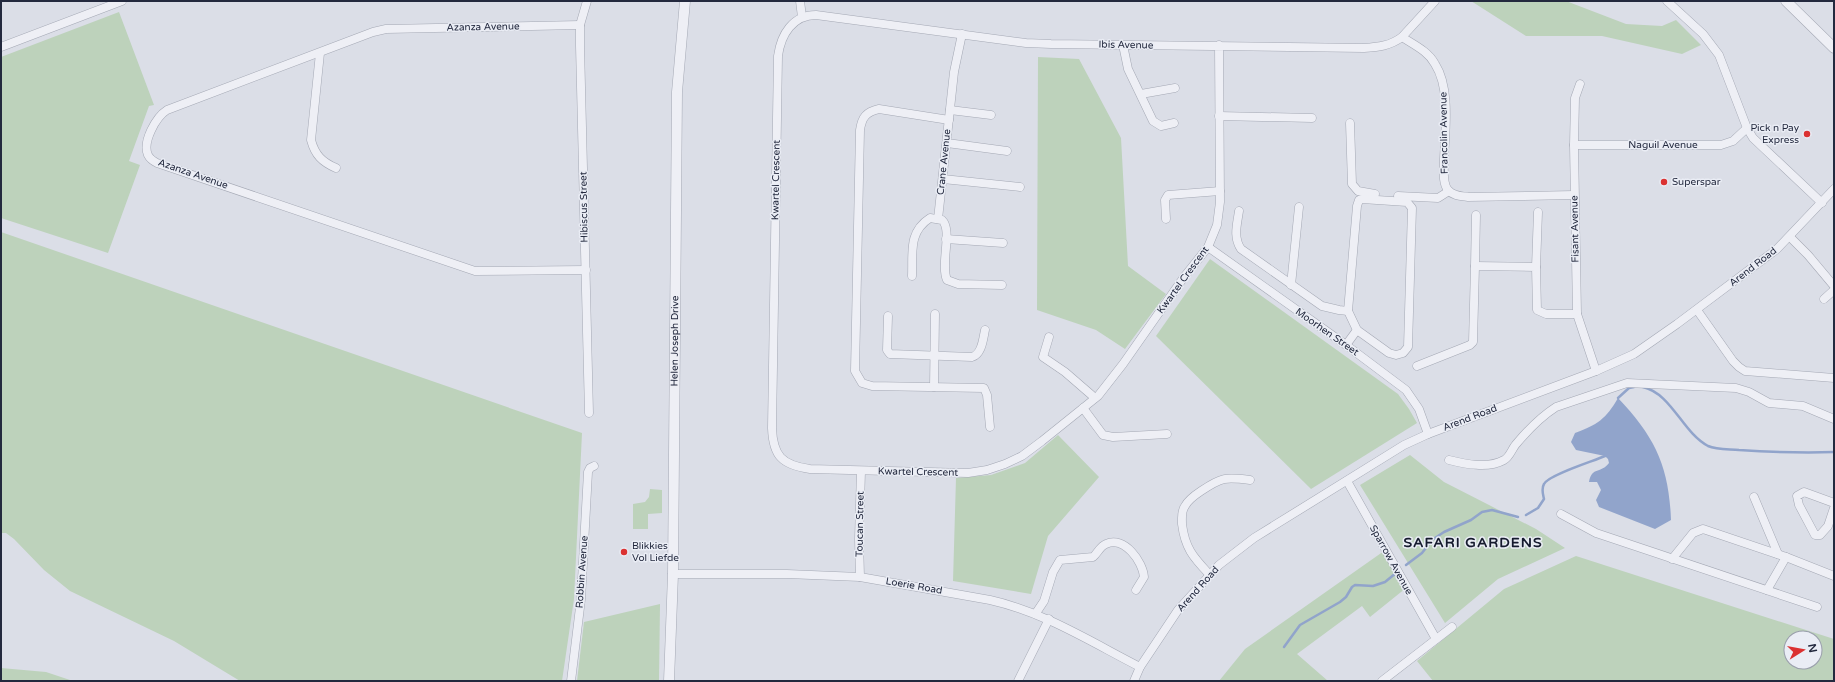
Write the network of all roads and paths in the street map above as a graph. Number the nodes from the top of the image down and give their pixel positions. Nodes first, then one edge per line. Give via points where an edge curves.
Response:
1 (122, 1) edge
2 (587, 1) edge
3 (685, 1) edge
4 (800, 1) edge
5 (1435, 1) edge
6 (1667, 1) edge
7 (1786, 1) edge
8 (802, 17) junction
9 (580, 25) junction
10 (962, 34) junction
11 (1402, 37) junction
12 (1123, 45) junction
13 (1219, 46) junction
14 (1, 47) edge
15 (1834, 48) edge
16 (320, 53) junction
17 (1580, 84) dead end
18 (1175, 88) dead end
19 (1141, 94) junction
20 (950, 110) junction
21 (992, 115) dead end
22 (1220, 116) junction
23 (1312, 118) dead end
24 (949, 120) junction
25 (1174, 123) dead end
26 (1350, 123) dead end
27 (1747, 128) junction
28 (947, 143) junction
29 (1574, 145) junction
30 (1007, 151) dead end
31 (336, 168) dead end
32 (943, 179) junction
33 (1020, 187) dead end
34 (1834, 189) edge
35 (1220, 191) junction
36 (1449, 191) junction
37 (1574, 195) junction
38 (1822, 203) junction
39 (1299, 207) dead end
40 (1239, 211) dead end
41 (1538, 212) dead end
42 (1476, 215) dead end
43 (938, 218) junction
44 (1166, 219) dead end
45 (1790, 237) junction
46 (946, 239) junction
47 (1003, 243) dead end
48 (1208, 247) junction
49 (1475, 266) junction
50 (1536, 267) junction
51 (586, 270) junction
52 (912, 276) dead end
53 (1002, 285) dead end
54 (1291, 285) junction
55 (1834, 286) edge
56 (1834, 290) edge
57 (1824, 299) dead end
58 (1348, 310) junction
59 (1697, 310) junction
60 (935, 314) dead end
61 (1578, 314) junction
62 (888, 316) dead end
63 (986, 330) dead end
64 (1357, 330) junction
65 (1049, 337) dead end
66 (1346, 345) junction
67 (934, 356) junction
68 (1417, 366) dead end
69 (1596, 371) junction
70 (1834, 378) edge
71 (934, 387) junction
72 (1096, 398) junction
73 (1083, 408) junction
74 (589, 413) dead end
75 (1834, 419) edge
76 (990, 427) dead end
77 (1167, 434) dead end
78 (1428, 434) junction
79 (1449, 460) dead end
80 (594, 466) dead end
81 (861, 471) junction
82 (1250, 480) dead end
83 (1347, 481) junction
84 (1754, 497) dead end
85 (1834, 503) edge
86 (1834, 508) edge
87 (1561, 514) dead end
88 (1782, 555) junction
89 (1672, 559) junction
90 (673, 574) junction
91 (1209, 574) junction
92 (1834, 576) edge
93 (860, 577) junction
94 (1136, 590) dead end
95 (1767, 590) junction
96 (1817, 607) dead end
97 (1036, 613) junction
98 (1049, 619) junction
99 (1452, 627) dead end
100 (1436, 639) junction
101 (1140, 668) junction
102 (571, 681) edge
103 (669, 681) edge
104 (1018, 681) edge
105 (1134, 681) edge
106 (1382, 681) edge

1 - 14 street
2 - 9 street, Hibiscus Street
3 - 90 street, Helen Joseph Drive via 677,92
4 - 8 street
5 - 11 street, Ibis Avenue
6 - 27 street via 1702,34 1719,55
7 - 15 street
8 - 10 street, Ibis Avenue via 816,15
8 - 81 street, Kwartel Crescent via 788,28 783,36 778,56 772,438 778,455 792,466
9 - 16 street, Azanza Avenue via 386,29 355,38
9 - 51 street, Hibiscus Street
10 - 12 street, Ibis Avenue via 1026,43
10 - 20 street, Crane Avenue
11 - 13 street, Ibis Avenue via 1385,46 1364,48
11 - 36 street, Francolin Avenue via 1429,56 1440,74 1445,96 1444,173 1446,188
12 - 13 street, Ibis Avenue
12 - 19 street via 1126,63
13 - 22 street, Kwartel Crescent
16 - 31 street via 311,140 316,154
16 - 51 street, Azanza Avenue via 167,110 159,116 150,133 146,150 150,159 475,271
17 - 29 street, Fisant Avenue via 1575,98
18 - 19 street
19 - 25 street via 1153,121 1161,126
20 - 21 street
20 - 24 street, Crane Avenue
22 - 23 street
22 - 35 street, Kwartel Crescent
24 - 28 street, Crane Avenue
24 - 71 street via 879,109 865,114 860,130 855,370 862,383 872,386
26 - 36 street via 1351,179 1358,191 1438,198
27 - 29 street, Naguil Avenue via 1733,141 1721,144
27 - 38 street via 1753,138
28 - 30 street
28 - 32 street, Crane Avenue
29 - 37 street, Fisant Avenue
32 - 33 street
32 - 43 street, Crane Avenue
34 - 38 street, Arend Road
35 - 44 street via 1168,195 1165,200
35 - 48 street, Kwartel Crescent via 1217,225
36 - 37 street via 1468,197
37 - 61 street, Fisant Avenue
38 - 45 street, Arend Road
39 - 54 street
40 - 54 street via 1236,235 1241,249
41 - 50 street
42 - 49 street
43 - 46 street via 946,224
43 - 52 street via 930,218 916,230
45 - 55 street
45 - 59 street, Arend Road via 1764,260
46 - 47 street
46 - 53 street via 944,272 947,280 958,284
48 - 66 street, Moorhen Street
48 - 72 street, Kwartel Crescent
49 - 50 street
49 - 68 street via 1473,342
50 - 61 street via 1537,310 1546,314
51 - 74 street, Hibiscus Street
54 - 58 street via 1322,306
56 - 57 street
58 - 64 street
58 - 64 street via 1359,200 1366,198 1407,202 1412,214 1408,347 1396,355 1389,353
59 - 69 street, Arend Road via 1634,354
59 - 70 street via 1733,361 1745,371
60 - 67 street
61 - 69 street, Fisant Avenue
62 - 67 street via 888,352
63 - 67 street via 976,356
64 - 66 street
65 - 72 street via 1043,357
66 - 78 street, Moorhen Street via 1406,390 1419,409
67 - 71 street
69 - 78 street, Arend Road
71 - 76 street via 984,388 987,394
72 - 73 street, Kwartel Crescent
73 - 77 street via 1104,435 1113,437
73 - 81 street, Kwartel Crescent via 1022,456 987,470 968,473
75 - 79 street via 1803,406 1769,403 1736,388 1627,383 1549,411 1517,443 1505,460 1470,465
78 - 83 street, Arend Road via 1404,445
80 - 102 street, Robbin Avenue via 588,472 581,599
81 - 93 street, Toucan Street
82 - 91 street via 1222,478 1192,497 1184,506 1183,533 1187,548
83 - 91 street, Arend Road via 1254,538
83 - 100 street, Sparrow Avenue
84 - 88 street
85 - 86 street via 1804,492 1797,496 1815,535 1825,531
87 - 89 street via 1596,533
88 - 89 street via 1702,530 1693,532
88 - 92 street
88 - 95 street
89 - 95 street
90 - 93 street, Loerie Road
90 - 103 street, Helen Joseph Drive
91 - 101 street, Arend Road via 1178,610
93 - 97 street, Loerie Road via 990,600
94 - 97 street via 1144,577 1142,565 1124,545 1118,542 1109,543 1101,547 1093,558 1060,560 1053,572 1044,601
95 - 96 street
97 - 98 street, Loerie Road
98 - 101 street, Loerie Road
98 - 104 street
99 - 100 street
100 - 106 street
101 - 105 street, Arend Road

